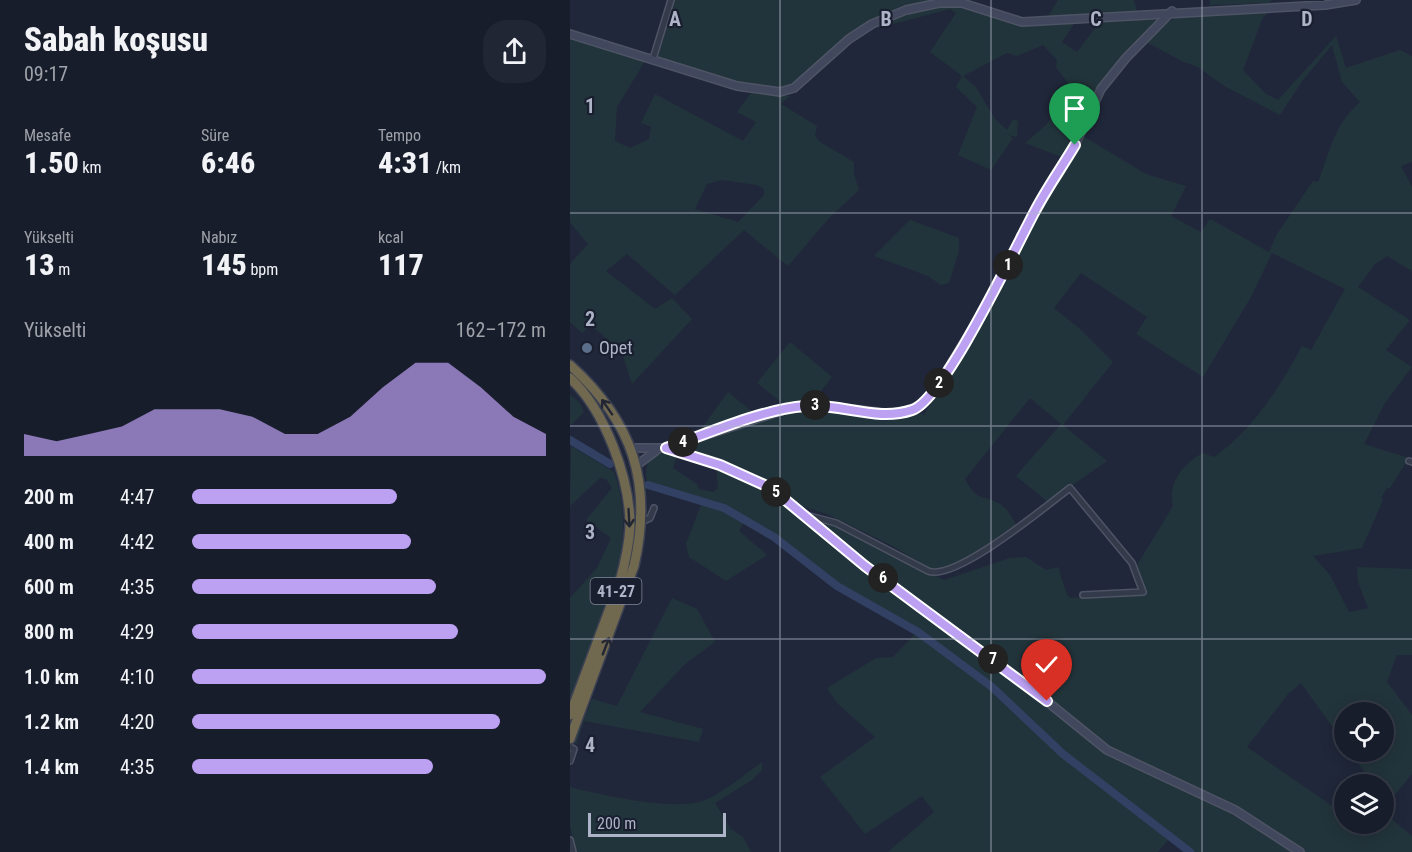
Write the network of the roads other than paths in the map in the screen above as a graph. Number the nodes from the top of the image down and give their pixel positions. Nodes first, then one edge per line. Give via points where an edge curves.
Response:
1 (671, 0) edge
2 (1356, 0) edge
3 (1324, 2) edge
4 (1172, 12) junction
5 (570, 34) edge
6 (653, 59) junction
7 (570, 365) edge
8 (570, 378) edge
9 (631, 448) junction
10 (662, 448) junction
11 (614, 453) junction
12 (637, 465) junction
13 (619, 470) junction
14 (654, 508) dead end
15 (802, 514) junction
16 (639, 523) junction
17 (1083, 595) dead end
18 (570, 715) edge
19 (571, 745) edge
20 (570, 760) edge
21 (570, 840) edge
22 (573, 852) edge
23 (1300, 852) edge

1 - 6 street
2 - 3 street
3 - 4 street
4 - 6 street via 1022,22 962,3 924,6 891,15 865,28 785,92 737,86
4 - 10 street via 1101,89 1075,145 1036,209 992,295 923,404 892,414 827,406 793,407
5 - 6 street
9 -> 7 highway via 598,395
8 - 11 highway, 41-27 via 596,408
9 - 10 street
9 - 11 highway
9 - 12 highway
10 - 12 street
10 - 15 street via 755,479
11 - 13 highway, 41-27
12 - 13 highway
12 - 16 highway
13 -> 18 highway, 41-27 via 629,510 626,560
14 - 16 street via 650,518
15 - 17 street via 830,520 938,574 970,560 1070,488 1132,563 1143,592
15 - 23 street via 1107,750 1235,810
19 -> 16 highway, 41-27 via 625,594 639,544
19 - 20 street
21 - 22 street

